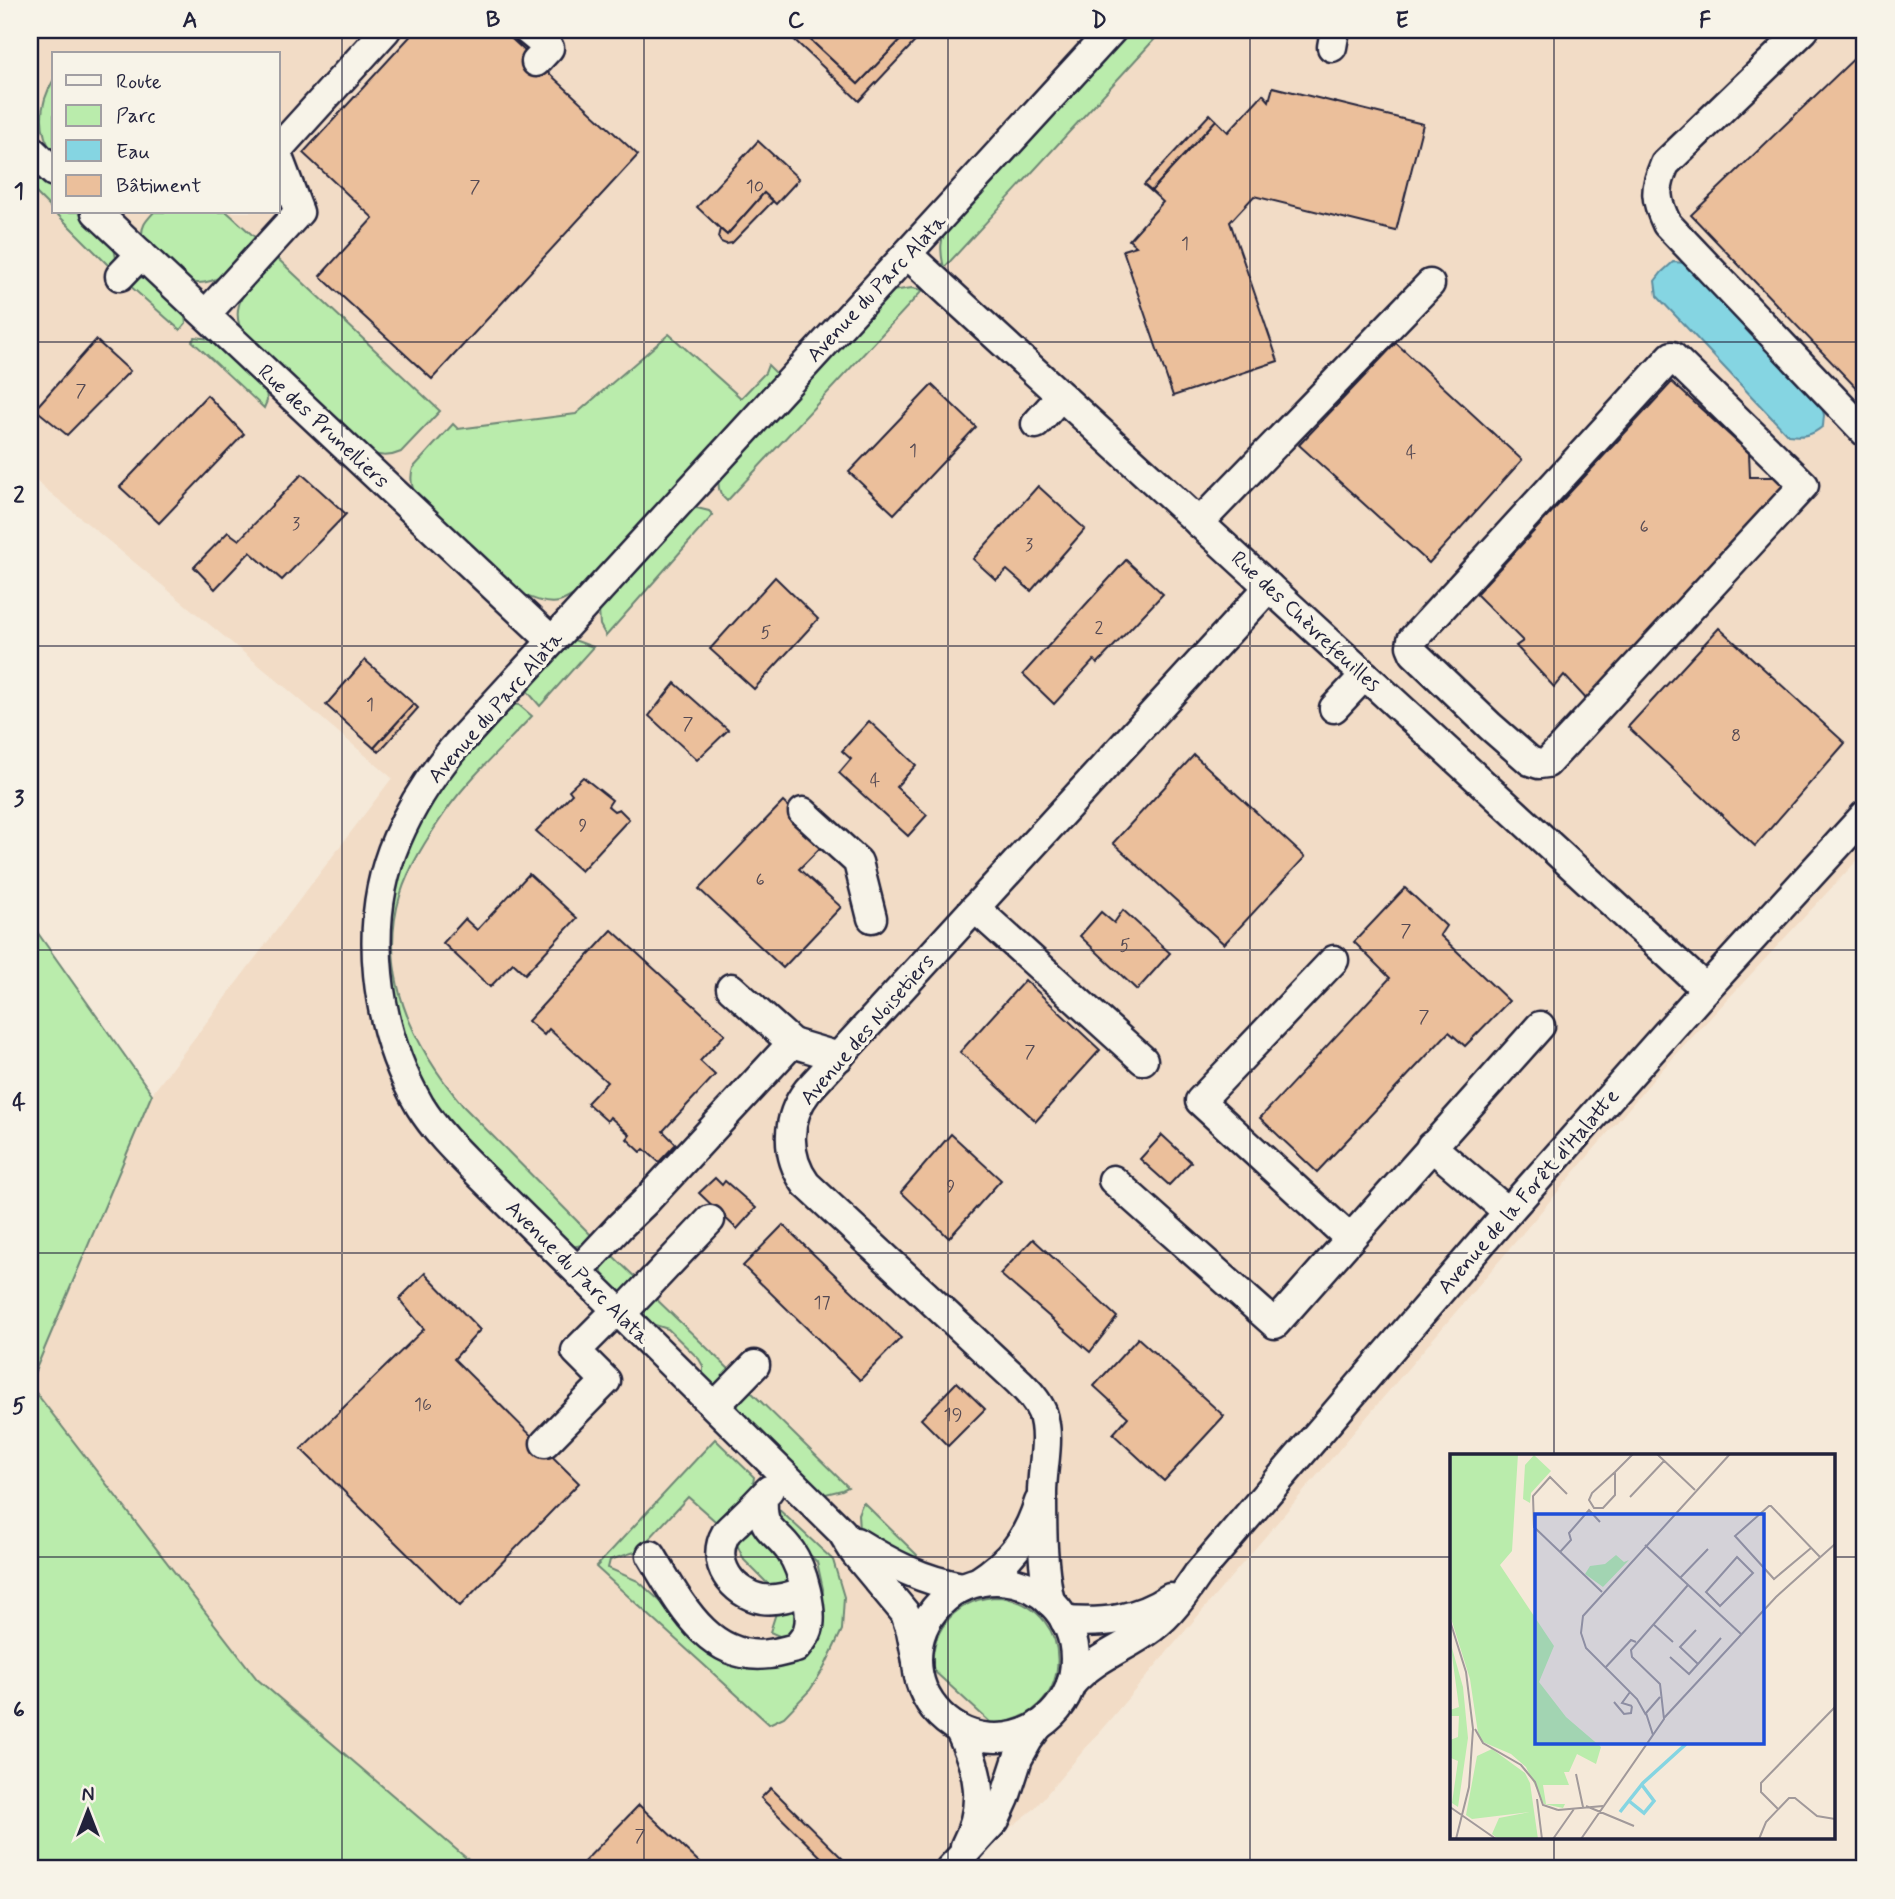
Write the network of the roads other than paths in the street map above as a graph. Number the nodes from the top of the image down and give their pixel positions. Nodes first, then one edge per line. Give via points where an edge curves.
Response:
1 (386, 30) edge
2 (527, 30) edge
3 (1112, 30) edge
4 (1804, 30) edge
5 (536, 62) dead end
6 (280, 147) edge
7 (30, 149) edge
8 (280, 162) edge
9 (52, 170) edge
10 (98, 214) edge
11 (141, 254) junction
12 (907, 254) junction
13 (120, 276) dead end
14 (1430, 284) dead end
15 (206, 314) junction
16 (1061, 396) junction
17 (1036, 425) dead end
18 (1865, 432) edge
19 (1199, 523) junction
20 (1269, 587) junction
21 (552, 641) junction
22 (1364, 675) junction
23 (1334, 708) dead end
24 (1490, 726) junction
25 (1457, 760) junction
26 (803, 812) dead end
27 (1865, 815) edge
28 (975, 908) junction
29 (872, 918) dead end
30 (1334, 960) dead end
31 (731, 988) dead end
32 (1706, 989) junction
33 (1540, 1026) dead end
34 (792, 1043) junction
35 (839, 1057) junction
36 (1143, 1060) dead end
37 (1431, 1146) junction
38 (1113, 1180) dead end
39 (1508, 1212) junction
40 (710, 1220) dead end
41 (1350, 1239) junction
42 (578, 1271) junction
43 (619, 1312) junction
44 (755, 1365) dead end
45 (715, 1406) junction
46 (545, 1443) dead end
47 (784, 1475) junction
48 (1042, 1492) junction
49 (763, 1497) junction
50 (842, 1532) junction
51 (651, 1555) dead end
52 (1198, 1574) junction
53 (970, 1585) junction
54 (805, 1591) junction
55 (1057, 1611) junction
56 (917, 1661) junction
57 (1071, 1684) junction
58 (1039, 1725) junction
59 (959, 1729) junction
60 (953, 1865) edge

1 - 6 street
2 - 5 street via 549,48
3 - 12 street, Avenue du Parc Alata
4 - 18 street via 1665,164 1656,194 1667,224
7 - 9 street
8 - 15 street via 299,212
10 - 11 street, Rue des Prunelliers
11 - 13 street
11 - 15 street, Rue des Prunelliers
12 - 16 street, Rue des Chèvrefeuilles
12 - 21 street, Avenue du Parc Alata
14 - 19 street
15 - 21 street, Rue des Prunelliers
16 - 17 street
16 - 19 street, Rue des Chèvrefeuilles
19 - 20 street, Rue des Chèvrefeuilles
20 - 22 street, Rue des Chèvrefeuilles
20 - 28 street, Avenue des Noisetiers via 1000,863
21 - 42 street, Avenue du Parc Alata via 453,749 407,816 384,881 377,965 390,1035 420,1106 440,1134
22 - 23 street
22 - 25 street, Rue des Chèvrefeuilles
24 - 24 street via 1530,761 1548,763 1804,485 1672,356 1412,640 1414,653
24 - 25 street
25 - 32 street, Rue des Chèvrefeuilles
26 - 29 street via 858,862
27 - 32 street, Avenue de la Forêt d'Halatte
28 - 35 street, Avenue des Noisetiers
28 - 36 street
30 - 41 street via 1200,1101
31 - 34 street
32 - 39 street, Avenue de la Forêt d'Halatte
33 - 37 street
34 - 35 street
34 - 42 street
35 - 48 street, Avenue des Noisetiers via 795,1111 790,1135 798,1174 1037,1402 1045,1424
37 - 39 street
37 - 41 street
38 - 41 street via 1275,1324
39 - 52 street, Avenue de la Forêt d'Halatte
40 - 43 street
42 - 43 street, Avenue du Parc Alata
43 - 45 street, Avenue du Parc Alata
43 - 46 street via 576,1351 606,1381
44 - 45 street
45 - 47 street, Avenue du Parc Alata
47 - 49 street
47 - 50 street, Avenue du Parc Alata
48 - 53 street, Avenue des Noisetiers via 1017,1548 1001,1566
48 - 55 street, Avenue des Noisetiers via 1044,1571
49 - 54 street via 764,1521 790,1550
49 - 54 street via 726,1533 721,1561 724,1572 746,1594 761,1598 776,1600
50 - 53 street, Avenue du Parc Alata via 914,1575 938,1583
50 - 56 street, Avenue du Parc Alata via 905,1613
51 - 54 street via 687,1614 709,1636 735,1651 767,1654 796,1648 808,1632
52 - 55 street, Avenue de la Forêt d'Halatte via 1170,1598 1136,1615 1106,1622
52 - 57 street, Avenue de la Forêt d'Halatte via 1161,1620 1098,1659
53 - 55 street via 1021,1584
53 - 56 street via 940,1603 929,1617
55 - 57 street via 1074,1647
56 - 59 street via 926,1697
57 - 58 street via 1058,1707
58 - 59 street via 995,1738
58 - 60 street via 1018,1758 995,1820
59 - 60 street via 974,1766 979,1802 975,1823

